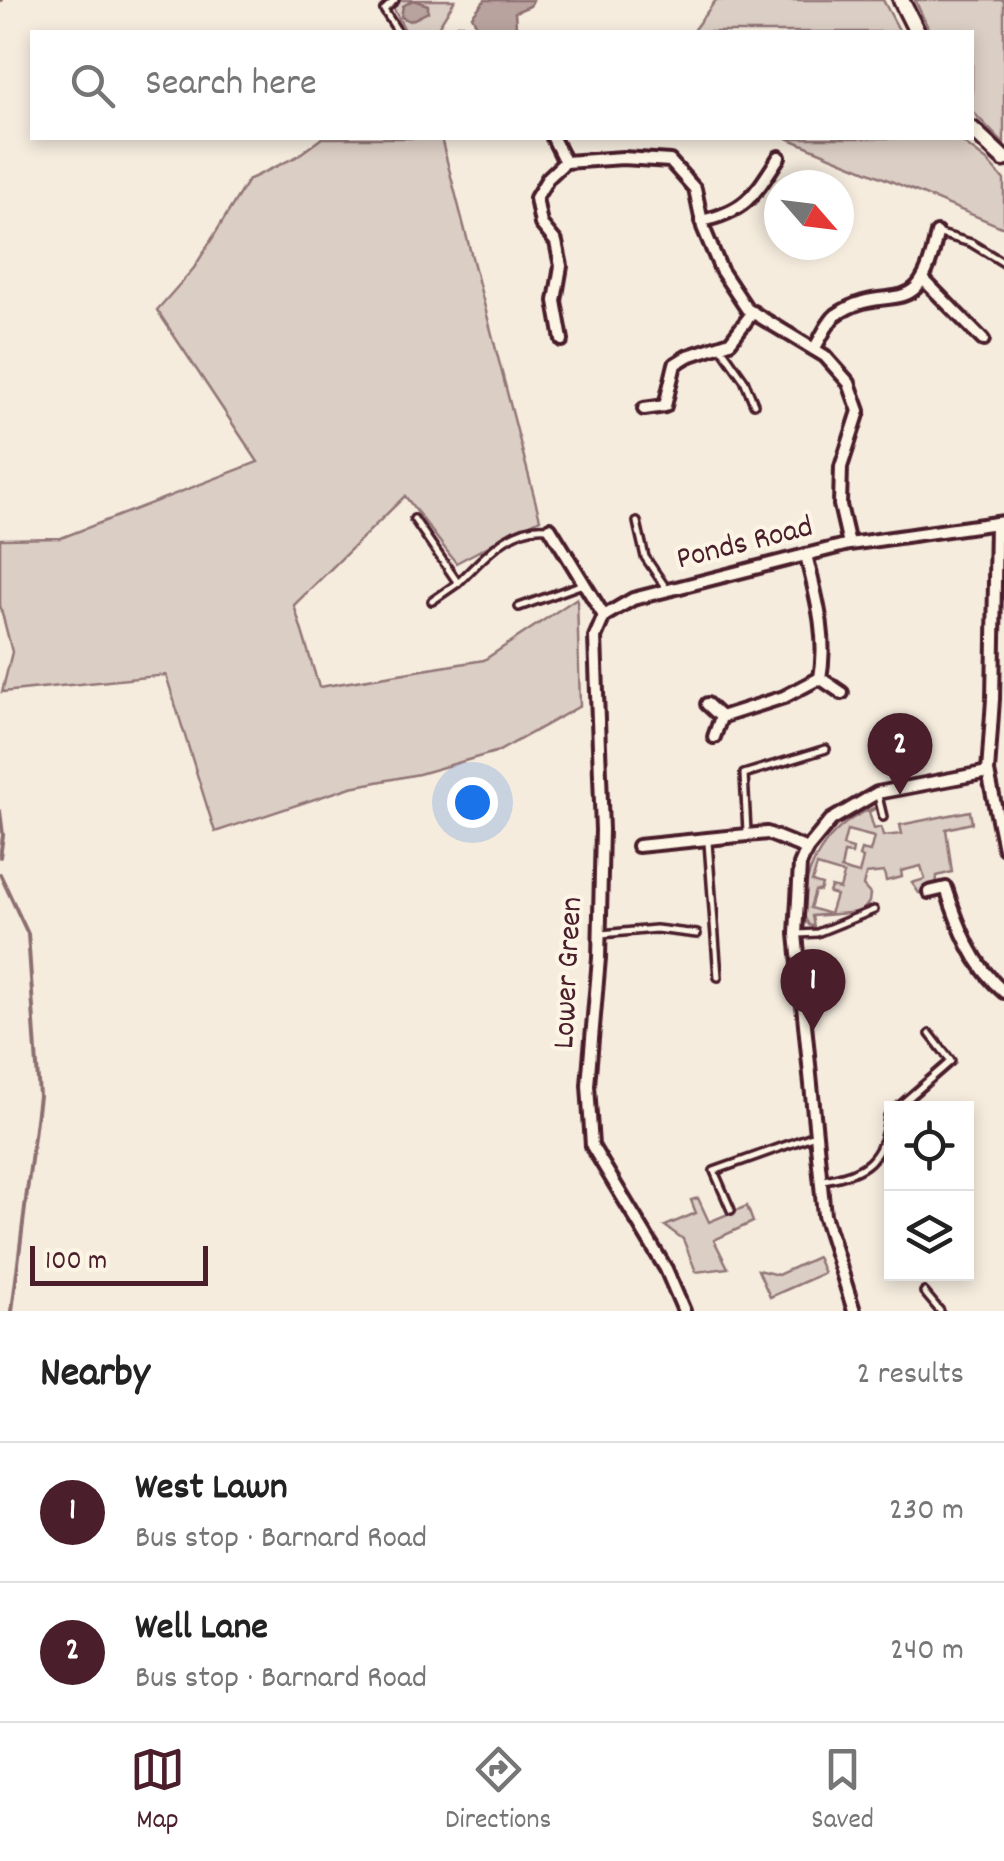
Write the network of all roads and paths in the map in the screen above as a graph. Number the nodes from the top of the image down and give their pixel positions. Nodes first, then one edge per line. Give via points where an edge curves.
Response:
1 (378, 0) edge
2 (395, 0) edge
3 (901, 0) edge
4 (384, 10) junction
5 (397, 30) edge
6 (916, 30) edge
7 (974, 131) edge
8 (554, 140) edge
9 (780, 157) dead end
10 (1004, 159) edge
11 (565, 162) junction
12 (702, 220) junction
13 (937, 233) joint
14 (1004, 263) edge
15 (923, 278) junction
16 (753, 312) junction
17 (562, 340) dead end
18 (983, 340) dead end
19 (720, 346) junction
20 (814, 349) junction
21 (754, 404) dead end
22 (644, 409) dead end
23 (414, 519) dead end
24 (637, 522) dead end
25 (1000, 522) edge
26 (550, 528) joint
27 (849, 544) junction
28 (806, 555) junction
29 (586, 582) junction
30 (458, 583) junction
31 (668, 590) junction
32 (432, 600) dead end
33 (519, 607) dead end
34 (604, 616) junction
35 (820, 678) junction
36 (842, 693) dead end
37 (999, 698) edge
38 (707, 704) dead end
39 (720, 716) junction
40 (714, 737) dead end
41 (826, 749) dead end
42 (898, 762) dead end
43 (988, 772) junction
44 (902, 788) junction
45 (877, 793) junction
46 (883, 818) dead end
47 (747, 835) junction
48 (708, 839) junction
49 (638, 846) dead end
50 (1004, 848) edge
51 (807, 850) junction
52 (930, 892) dead end
53 (874, 910) dead end
54 (600, 934) junction
55 (698, 934) dead end
56 (796, 934) junction
57 (718, 978) dead end
58 (1004, 992) edge
59 (930, 1034) dead end
60 (906, 1101) edge
61 (815, 1135) junction
62 (884, 1139) edge
63 (820, 1181) junction
64 (731, 1210) dead end
65 (924, 1292) dead end
66 (684, 1311) edge
67 (854, 1311) edge
68 (940, 1311) edge

1 - 4 lane
2 - 4 lane
3 - 6 main road
4 - 5 lane
7 - 10 main road
8 - 11 street
9 - 12 street via 752,199 730,214
11 - 12 street via 670,161 695,190
11 - 17 street via 536,198 562,266 555,301
12 - 16 street via 721,270
13 - 14 lane
13 - 15 street
15 - 18 street
15 - 20 street via 897,298 833,317
16 - 19 street
16 - 20 street
19 - 21 lane
19 - 22 street via 675,364 665,406
20 - 27 street via 849,383 859,411 841,467
23 - 30 lane
24 - 31 lane via 646,557
25 - 27 street, Ponds Road
25 - 37 street
26 - 29 street
26 - 30 lane via 534,527 500,542
27 - 28 street, Ponds Road
28 - 31 street, Ponds Road
28 - 35 street via 820,612
29 - 33 lane
29 - 34 street
30 - 32 lane
31 - 34 street, Ponds Road
34 - 54 street, Lower Green via 596,637
35 - 36 street
35 - 39 street via 784,698
37 - 43 street
38 - 39 street
39 - 40 street
41 - 47 lane via 744,774
42 - 44 lane
43 - 44 street
43 - 50 street
44 - 45 street
45 - 46 lane
45 - 51 street via 832,820
47 - 48 street
47 - 51 street via 766,833
48 - 49 street
48 - 57 lane
51 - 56 street
52 - 58 street via 946,888 986,977
53 - 56 lane via 817,933
54 - 55 lane
54 - 66 street, Lower Green via 588,1084 592,1146
56 - 61 street
59 - 60 lane via 952,1061
61 - 63 street
61 - 64 lane via 714,1171
62 - 63 lane via 874,1160 850,1176
63 - 67 street
65 - 68 lane

